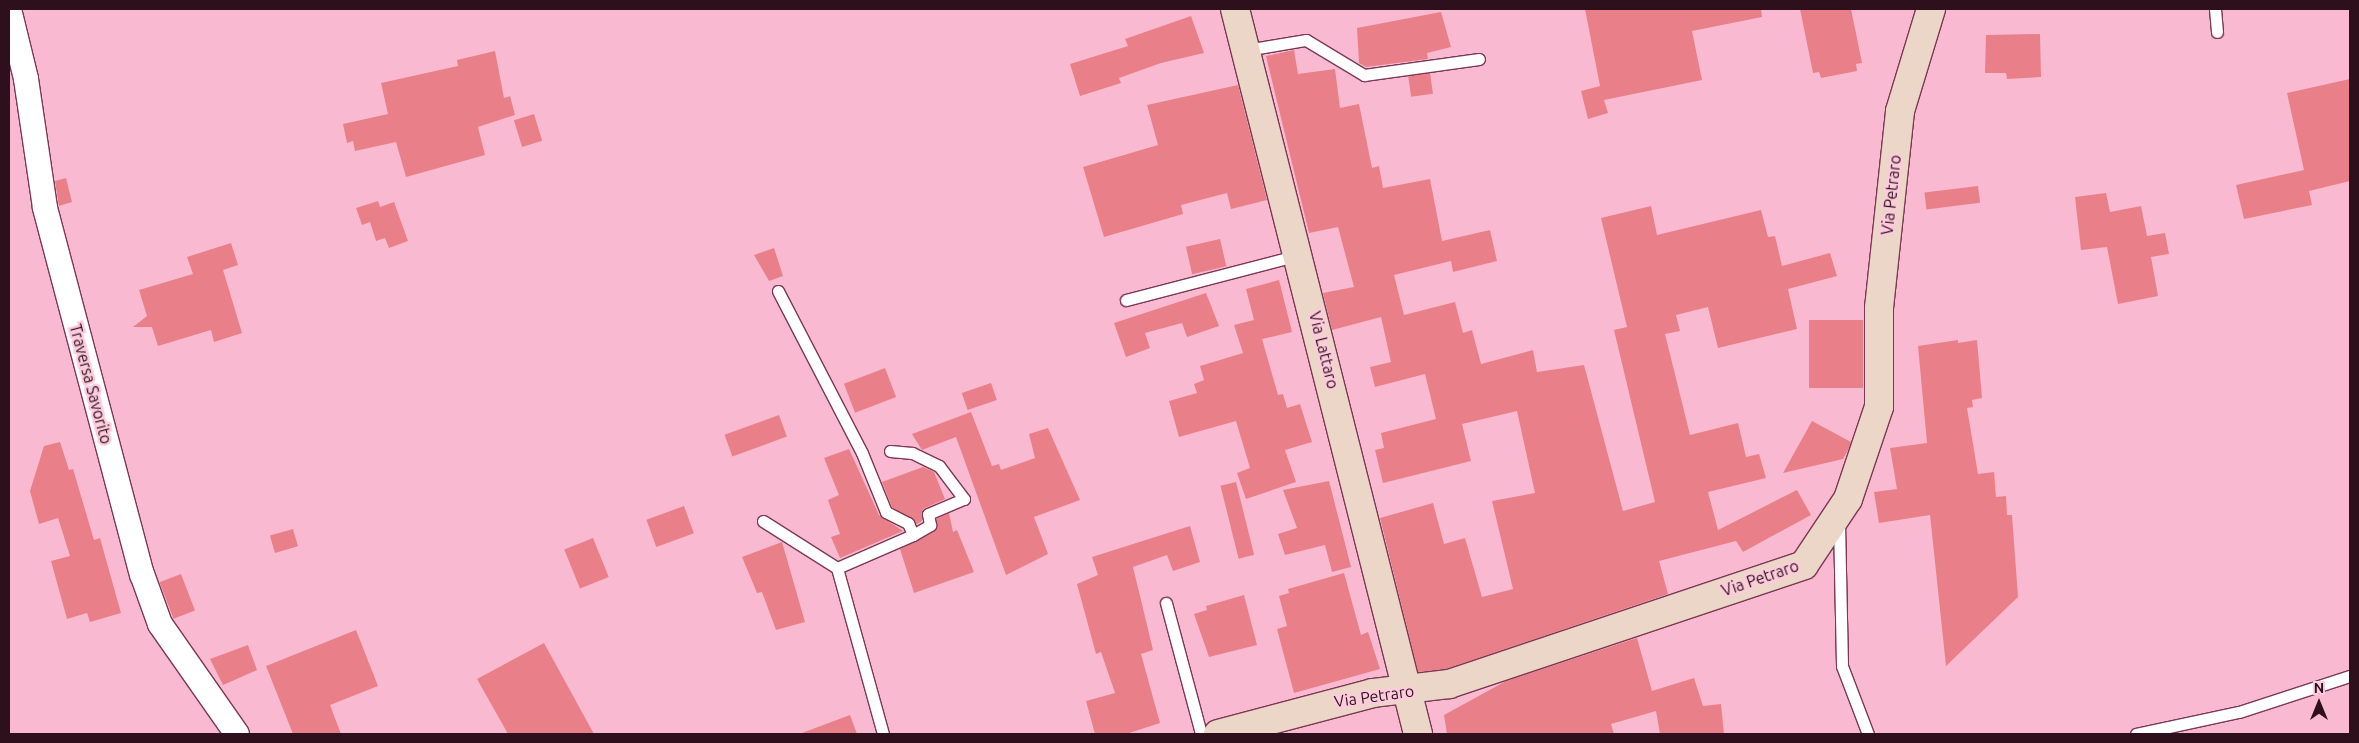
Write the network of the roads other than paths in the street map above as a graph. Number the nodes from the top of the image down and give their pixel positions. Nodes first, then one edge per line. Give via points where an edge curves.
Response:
1 (9, 9) edge
2 (1236, 9) edge
3 (1931, 9) edge
4 (2215, 9) edge
5 (2217, 32) dead end
6 (1246, 50) junction
7 (1479, 59) dead end
8 (1300, 255) junction
9 (778, 291) dead end
10 (1126, 300) dead end
11 (890, 451) dead end
12 (1839, 513) junction
13 (763, 521) dead end
14 (913, 535) junction
15 (837, 568) junction
16 (1166, 603) dead end
17 (2350, 676) edge
18 (1410, 692) junction
19 (237, 734) edge
20 (883, 734) edge
21 (1201, 734) edge
22 (1218, 734) edge
23 (1418, 734) edge
24 (1868, 734) edge
25 (2136, 734) edge

1 - 19 street, Traversa Savorito via 26,79 44,208 142,574 160,624
2 - 6 street, Via Lattaro
3 - 12 street, Via Petraro via 1900,111 1879,308 1879,407 1848,499
4 - 5 lane
6 - 7 lane via 1306,40 1364,75
6 - 8 street, Via Lattaro
8 - 10 lane
8 - 18 street, Via Lattaro
9 - 14 lane via 862,453 886,512 908,522
11 - 14 lane via 912,454 939,466 964,499 928,514 930,525
12 - 18 street, Via Petraro via 1804,564 1449,684
12 - 24 lane via 1842,666
13 - 15 lane
14 - 15 lane
15 - 20 lane
16 - 21 lane
17 - 25 lane via 2239,712
18 - 22 street, Via Petraro via 1373,693 1321,704
18 - 23 street, Via Lattaro

